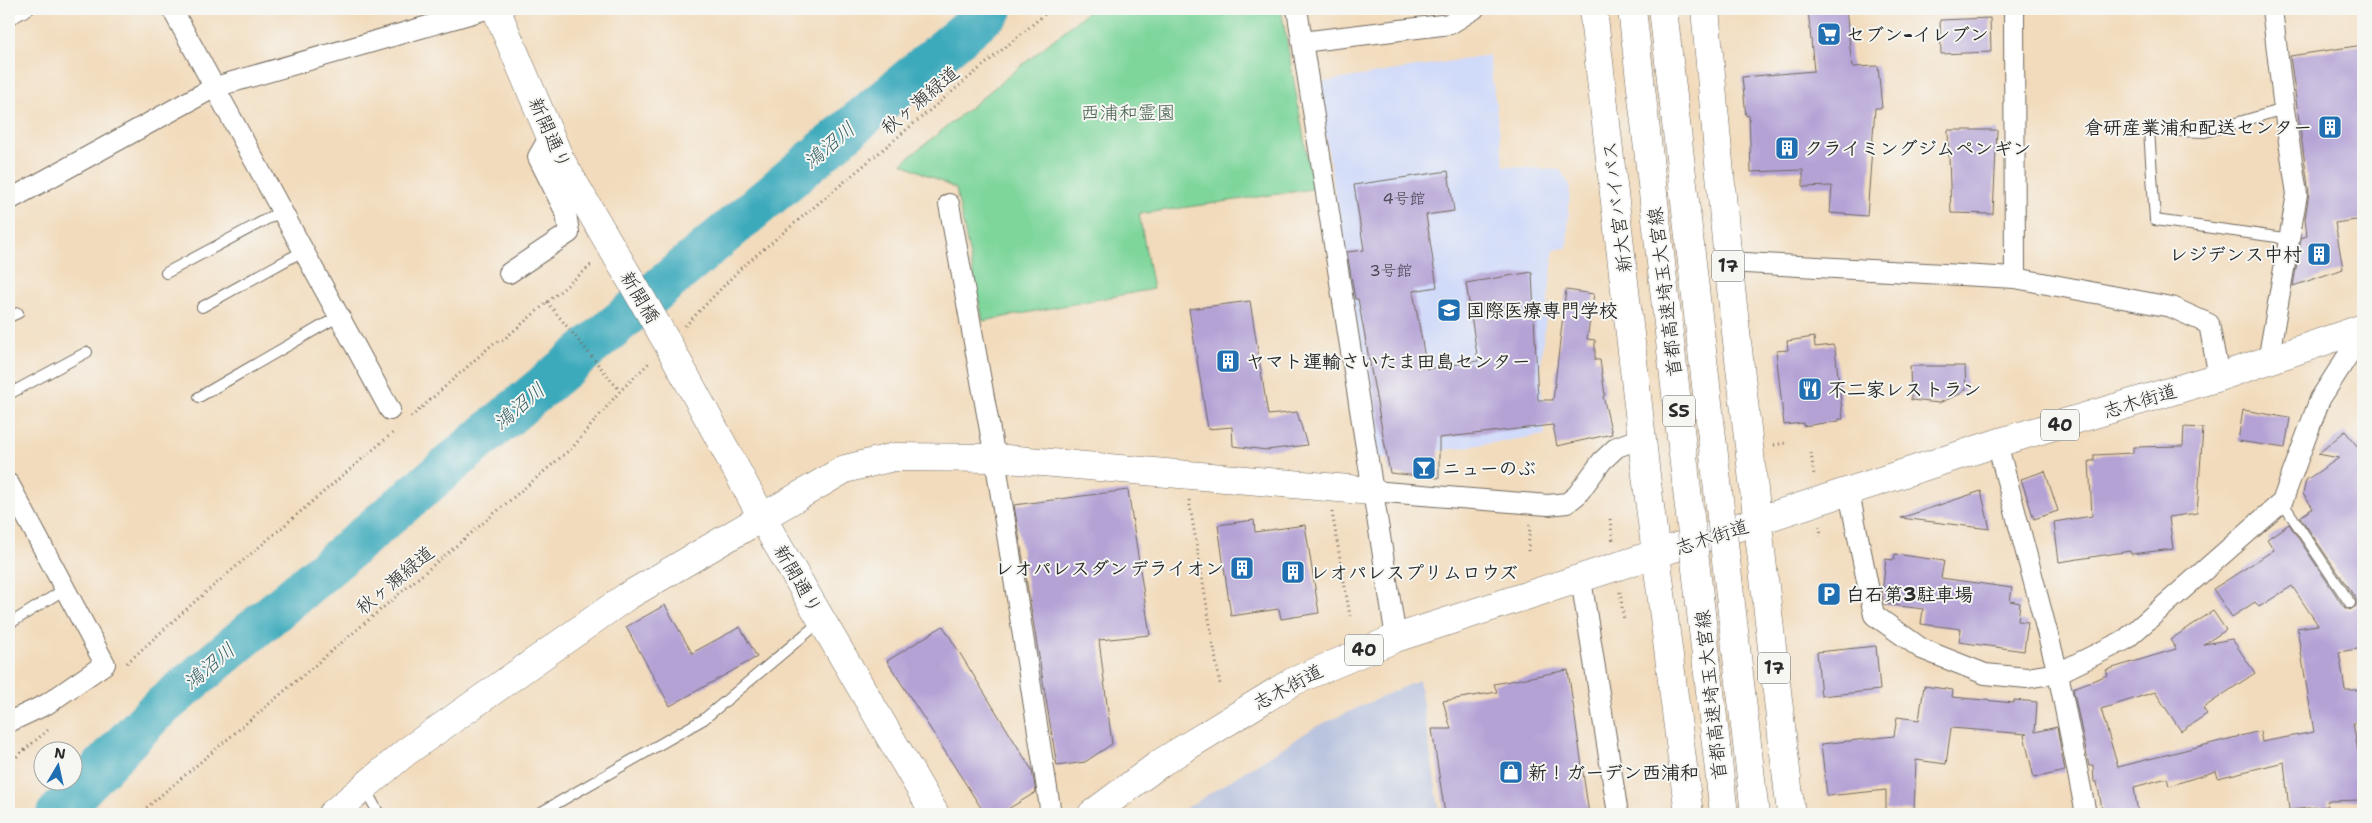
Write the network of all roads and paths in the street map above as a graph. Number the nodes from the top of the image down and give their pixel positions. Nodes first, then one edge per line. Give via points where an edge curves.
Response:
1 (29, 9) edge
2 (172, 9) edge
3 (487, 9) edge
4 (496, 9) edge
5 (1051, 9) edge
6 (1296, 9) edge
7 (1474, 9) edge
8 (1593, 9) edge
9 (1623, 9) edge
10 (1632, 9) edge
11 (1664, 9) edge
12 (1674, 9) edge
13 (1705, 9) edge
14 (2014, 9) edge
15 (2272, 9) edge
16 (9, 20) edge
17 (1302, 42) junction
18 (214, 87) junction
19 (2284, 109) junction
20 (550, 136) junction
21 (9, 200) edge
22 (949, 204) dead end
23 (282, 211) junction
24 (2291, 239) junction
25 (303, 251) junction
26 (606, 258) junction
27 (1728, 262) junction
28 (509, 272) dead end
29 (166, 273) dead end
30 (2015, 278) junction
31 (547, 302) junction
32 (202, 308) dead end
33 (339, 316) junction
34 (2363, 328) edge
35 (2363, 332) edge
36 (666, 344) junction
37 (87, 352) dead end
38 (2268, 361) junction
39 (2219, 377) junction
40 (620, 391) junction
41 (9, 394) edge
42 (199, 397) dead end
43 (398, 420) junction
44 (1644, 437) junction
45 (1722, 443) dead end
46 (1997, 443) junction
47 (1674, 455) dead end
48 (995, 458) junction
49 (9, 484) edge
50 (1372, 491) junction
51 (1188, 492) dead end
52 (1849, 493) junction
53 (2282, 502) junction
54 (1330, 504) dead end
55 (762, 518) junction
56 (1756, 523) junction
57 (1530, 533) dead end
58 (1528, 551) dead end
59 (1656, 555) junction
60 (1581, 579) junction
61 (65, 589) junction
62 (2350, 603) dead end
63 (1743, 610) dead end
64 (1350, 616) dead end
65 (822, 621) junction
66 (1692, 622) dead end
67 (9, 624) edge
68 (1396, 638) junction
69 (120, 669) dead end
70 (2058, 673) junction
71 (1220, 684) dead end
72 (9, 722) edge
73 (364, 786) junction
74 (930, 810) edge
75 (138, 814) edge
76 (332, 814) edge
77 (379, 814) edge
78 (538, 814) edge
79 (1051, 814) edge
80 (1092, 814) edge
81 (1618, 814) edge
82 (1689, 814) edge
83 (1714, 814) edge
84 (1724, 814) edge
85 (1755, 814) edge
86 (1766, 814) edge
87 (1791, 814) edge
88 (2086, 814) edge

1 - 16 lane
2 - 18 street
3 - 18 street
4 - 20 main road, 新開通り
5 - 36 path, 秋ヶ瀬緑道 via 741,268
6 - 17 street
7 - 17 street via 1450,24
8 - 44 main road, 新大宮バイパス
9 - 47 main road, 新大宮バイパス
10 - 84 main road, 首都高速埼玉大宮線 / S5, bridge
11 - 85 main road, 首都高速埼玉大宮線 / S5, bridge
12 - 45 main road, 17
13 - 27 main road, 17
14 - 30 street
15 - 19 street
17 - 50 street
18 - 21 street
18 - 23 street
19 - 24 street via 2297,194
19 - 24 lane via 2205,132 2149,130 2155,220
20 - 26 main road, 新開通り
20 - 28 street via 538,157 566,213 569,233
22 - 48 street
23 - 25 street
23 - 29 lane
24 - 38 street
25 - 32 lane
25 - 33 street
26 - 31 path via 590,266
26 - 36 main road, 新開橋
27 - 30 street
27 - 56 main road, 17
30 - 39 street via 2171,307 2209,324
31 - 40 path
31 - 43 path
33 - 42 lane
33 - 43 street
34 - 38 main road, 志木街道 / 40
35 - 53 street via 2320,398
36 - 40 path, 秋ヶ瀬緑道
36 - 55 main road, 新開通り
37 - 41 lane
38 - 39 main road, 志木街道 / 40
39 - 46 main road, 志木街道 / 40
40 - 75 path, 秋ヶ瀬緑道 via 573,447
43 - 69 path
44 - 50 street via 1617,447 1602,461 1578,495 1567,503 1548,505
44 - 59 main road, 新大宮バイパス
46 - 52 main road, 志木街道 / 40
46 - 70 street
48 - 50 main road
48 - 55 main road via 894,457 845,469
48 - 79 street
49 - 61 street
50 - 68 street
51 - 71 path
52 - 56 main road, 志木街道 / 40
52 - 70 street via 1874,615 1922,649 1985,674 2027,678
53 - 62 lane
53 - 70 street via 2125,640
54 - 64 path
55 - 65 main road, 新開通り
55 - 73 main road via 626,597 406,752
56 - 59 main road, 志木街道 / 40
56 - 87 main road, 17
57 - 58 path
59 - 60 main road, 志木街道 / 40
59 - 82 main road, 新大宮バイパス
60 - 68 main road, 志木街道 / 40
60 - 81 street
61 - 67 lane
61 - 72 street via 105,664 47,704
63 - 86 main road, 17
65 - 74 main road, 新開通り
65 - 78 lane via 704,719
66 - 83 main road
68 - 80 main road, 志木街道 / 40 via 1292,682 1162,762
70 - 88 street
73 - 76 main road
73 - 77 lane

